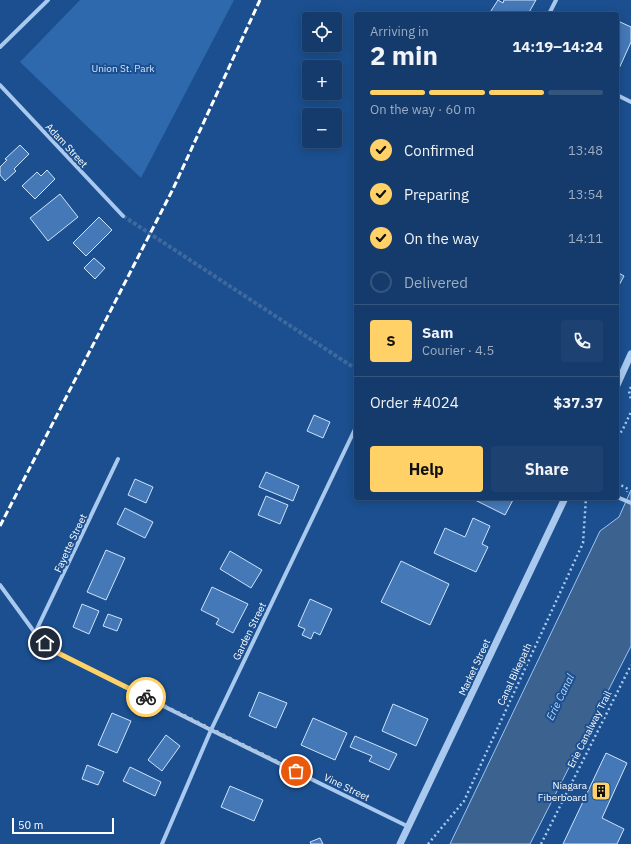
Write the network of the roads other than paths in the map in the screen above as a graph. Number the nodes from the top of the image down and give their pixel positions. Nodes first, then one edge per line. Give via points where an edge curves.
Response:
1 (48, 0) edge
2 (556, 0) edge
3 (550, 12) edge
4 (0, 47) edge
5 (0, 85) edge
6 (619, 96) edge
7 (631, 102) edge
8 (123, 216) tunnel mouth
9 (631, 354) edge
10 (619, 380) edge
11 (354, 431) edge
12 (118, 459) dead end
13 (619, 498) edge
14 (564, 500) edge
15 (631, 503) edge
16 (0, 585) edge
17 (35, 634) junction
18 (211, 730) junction
19 (409, 826) junction
20 (162, 844) edge
21 (400, 844) edge

1 - 4 street
2 - 3 street
5 - 8 street, Adam Street
6 - 7 street
9 - 10 street
11 - 18 street, Garden Street
12 - 17 street, Fayette Street
13 - 15 street
14 - 19 street, Market Street
16 - 17 street, Vine Street
17 - 18 street, Vine Street via 56,652
18 - 19 street, Vine Street
18 - 20 street, Garden Street
19 - 21 street, Market Street

